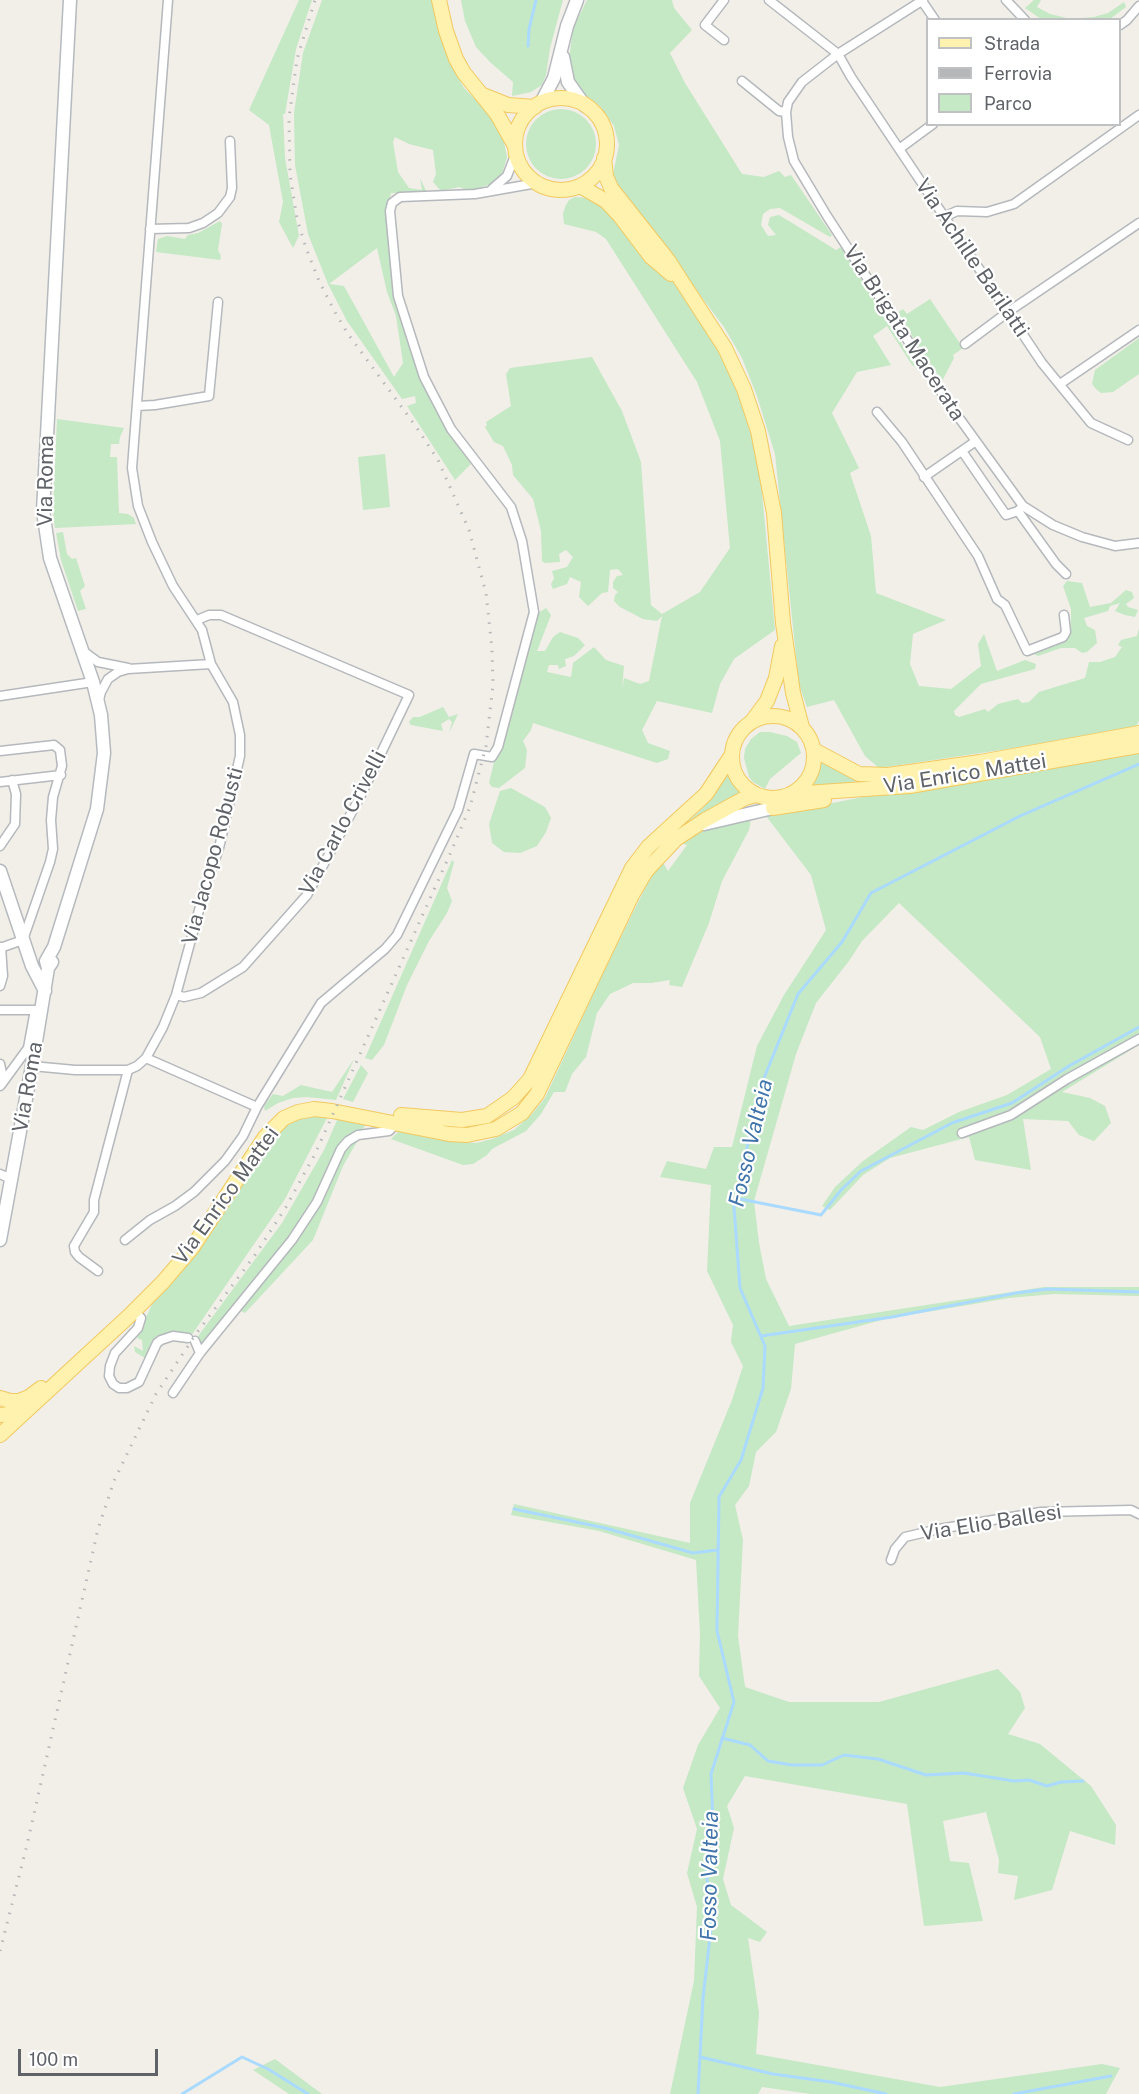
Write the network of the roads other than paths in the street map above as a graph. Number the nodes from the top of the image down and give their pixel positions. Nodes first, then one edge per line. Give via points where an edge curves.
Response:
1 (70, 0) edge
2 (168, 0) edge
3 (439, 0) edge
4 (577, 0) edge
5 (724, 0) edge
6 (769, 0) edge
7 (923, 0) edge
8 (1005, 0) edge
9 (1139, 6) edge
10 (934, 18) edge
11 (1023, 18) edge
12 (1121, 24) edge
13 (724, 40) dead end
14 (562, 50) junction
15 (838, 54) junction
16 (742, 81) dead end
17 (482, 94) junction
18 (538, 105) junction
19 (585, 106) junction
20 (786, 112) junction
21 (1139, 115) edge
22 (930, 126) edge
23 (230, 141) dead end
24 (516, 149) junction
25 (899, 149) junction
26 (604, 158) junction
27 (537, 183) junction
28 (580, 186) junction
29 (486, 192) junction
30 (945, 216) junction
31 (1139, 223) edge
32 (150, 229) junction
33 (682, 283) junction
34 (218, 302) dead end
35 (1008, 312) junction
36 (1139, 330) edge
37 (965, 344) dead end
38 (1059, 384) junction
39 (137, 406) junction
40 (877, 412) dead end
41 (1128, 440) dead end
42 (976, 441) junction
43 (962, 451) junction
44 (924, 477) junction
45 (1021, 508) junction
46 (1139, 543) edge
47 (1066, 574) dead end
48 (1064, 615) dead end
49 (197, 620) junction
50 (783, 623) junction
51 (83, 651) junction
52 (211, 664) junction
53 (129, 669) junction
54 (93, 682) junction
55 (0, 696) edge
56 (99, 704) junction
57 (753, 720) junction
58 (1139, 733) edge
59 (808, 738) junction
60 (1139, 746) edge
61 (0, 751) edge
62 (731, 756) junction
63 (61, 775) junction
64 (12, 780) junction
65 (0, 782) edge
66 (910, 786) junction
67 (790, 794) junction
68 (766, 799) junction
69 (694, 827) junction
70 (0, 846) edge
71 (0, 871) edge
72 (28, 946) junction
73 (54, 947) junction
74 (1, 948) edge
75 (47, 966) junction
76 (0, 986) edge
77 (45, 992) junction
78 (176, 995) junction
79 (0, 1010) edge
80 (38, 1010) junction
81 (1139, 1039) edge
82 (146, 1058) junction
83 (0, 1064) edge
84 (32, 1066) junction
85 (128, 1070) junction
86 (0, 1086) edge
87 (257, 1107) junction
88 (397, 1123) junction
89 (962, 1133) dead end
90 (5, 1177) edge
91 (0, 1240) edge
92 (125, 1240) dead end
93 (98, 1271) dead end
94 (134, 1311) junction
95 (200, 1353) junction
96 (173, 1393) dead end
97 (0, 1398) edge
98 (24, 1412) junction
99 (0, 1415) edge
100 (0, 1435) edge
101 (1139, 1514) edge
102 (891, 1560) dead end

1 - 51 main road, Via Roma via 43,511 50,558
2 - 32 street, Via Jacopo Robusti
3 - 17 main road via 456,59
4 - 14 main road
5 - 13 street via 705,25
6 - 15 street
7 - 10 street
7 - 15 street
8 - 11 street
9 - 12 street
14 - 18 main road via 554,78
14 - 19 main road via 568,82
15 - 20 street via 805,78 793,93
15 - 25 street, Via Achille Barilatti
16 - 20 street via 779,111
17 - 18 main road via 508,105
17 - 24 main road
18 - 19 main road via 563,99
18 - 24 main road via 520,124
19 - 26 main road via 604,128
20 - 42 street, Via Brigata Macerata via 797,167
21 - 30 street via 1014,204 987,212 957,211
22 - 25 street
23 - 32 street via 232,188 218,213 189,228
24 - 27 main road via 523,170
24 - 29 street via 507,176
25 - 30 street, Via Achille Barilatti
26 - 28 main road via 595,175
26 - 33 main road via 611,188
27 - 28 main road via 557,190
27 - 29 street
28 - 33 main road via 606,201 651,257
29 - 87 street via 400,197 392,203 398,296 424,377 451,429 511,507 522,542 534,612 498,747 492,757 474,754 458,810 397,935 321,1004
30 - 35 street, Via Achille Barilatti
31 - 35 street
32 - 39 street, Via Jacopo Robusti
33 - 50 main road via 725,348 758,430 774,513
34 - 39 street via 209,396
35 - 37 street
35 - 38 street, Via Achille Barilatti
36 - 38 street
38 - 41 street, Via Achille Barilatti via 1091,423
39 - 49 street, Via Jacopo Robusti via 132,468 138,506 166,574
40 - 44 street
42 - 43 street
42 - 45 street, Via Brigata Macerata
43 - 44 street
43 - 45 street via 1006,515
44 - 48 street via 978,556 1027,651 1063,638
45 - 46 street, Via Brigata Macerata via 1082,537 1115,546
45 - 47 street
49 - 52 street, Via Jacopo Robusti
49 - 78 street, Via Carlo Crivelli via 221,615 409,696 307,896 243,967 201,993
50 - 57 main road via 776,678 767,701
50 - 59 main road via 794,693
51 - 53 street via 98,662
51 - 54 main road, Via Roma
52 - 53 street
52 - 78 street, Via Jacopo Robusti via 233,702 240,756 219,848
53 - 56 street via 108,679
54 - 55 street
54 - 56 main road, Via Roma
56 - 73 main road, Via Roma via 104,736 100,794
57 - 59 main road via 780,716 792,720
57 - 62 main road via 739,732
58 - 59 main road, Via Enrico Mattei via 888,776 859,774
59 - 67 main road via 813,765 809,777
60 - 66 main road, Via Enrico Mattei
61 - 63 street via 54,745 62,756
62 - 68 main road via 738,780
62 - 97 main road, Via Enrico Mattei via 706,794 648,847 632,868 530,1080 513,1098 487,1116 462,1120 315,1105 281,1112 266,1125 186,1246 141,1296 37,1391 20,1401
63 - 64 street
63 - 72 street via 53,797 53,849
64 - 65 street
64 - 70 street via 16,794 15,824
66 - 67 main road, Via Enrico Mattei
66 - 68 main road
67 - 68 main road
68 - 69 main road via 754,812
68 - 69 main road, Via Enrico Mattei via 745,798
69 - 88 main road, Via Enrico Mattei via 676,839 646,871 537,1094 522,1113 496,1129 467,1135
71 - 72 main road
72 - 73 main road via 42,952
72 - 74 street
72 - 75 main road
72 - 77 main road via 32,966
73 - 75 main road, Via Roma
74 - 76 street
75 - 77 main road, Via Roma
77 - 80 main road, Via Roma
78 - 82 street, Via Jacopo Robusti
79 - 80 street
80 - 84 main road, Via Roma
80 - 86 street via 28,1048
81 - 89 street via 1011,1115
82 - 85 street, Via Jacopo Robusti
82 - 87 street
83 - 86 street
84 - 85 street
84 - 90 main road, Via Roma
85 - 93 street via 93,1200 94,1212 74,1246 79,1257
87 - 92 street via 225,1161 194,1192
88 - 94 main road, Via Enrico Mattei via 314,1109 284,1118 265,1137 192,1248
88 - 95 street via 389,1131 358,1135 340,1149 317,1202 292,1240
90 - 91 main road, Via Roma
94 - 95 street via 141,1318 138,1328 115,1353 110,1366 109,1376 119,1388 139,1382 161,1340 173,1336 192,1340
94 - 98 main road, Via Enrico Mattei
95 - 96 street
98 - 99 main road
98 - 100 main road, Via Enrico Mattei
101 - 102 street, Via Elio Ballesi via 1131,1510 1041,1512 939,1528 905,1537 894,1549

